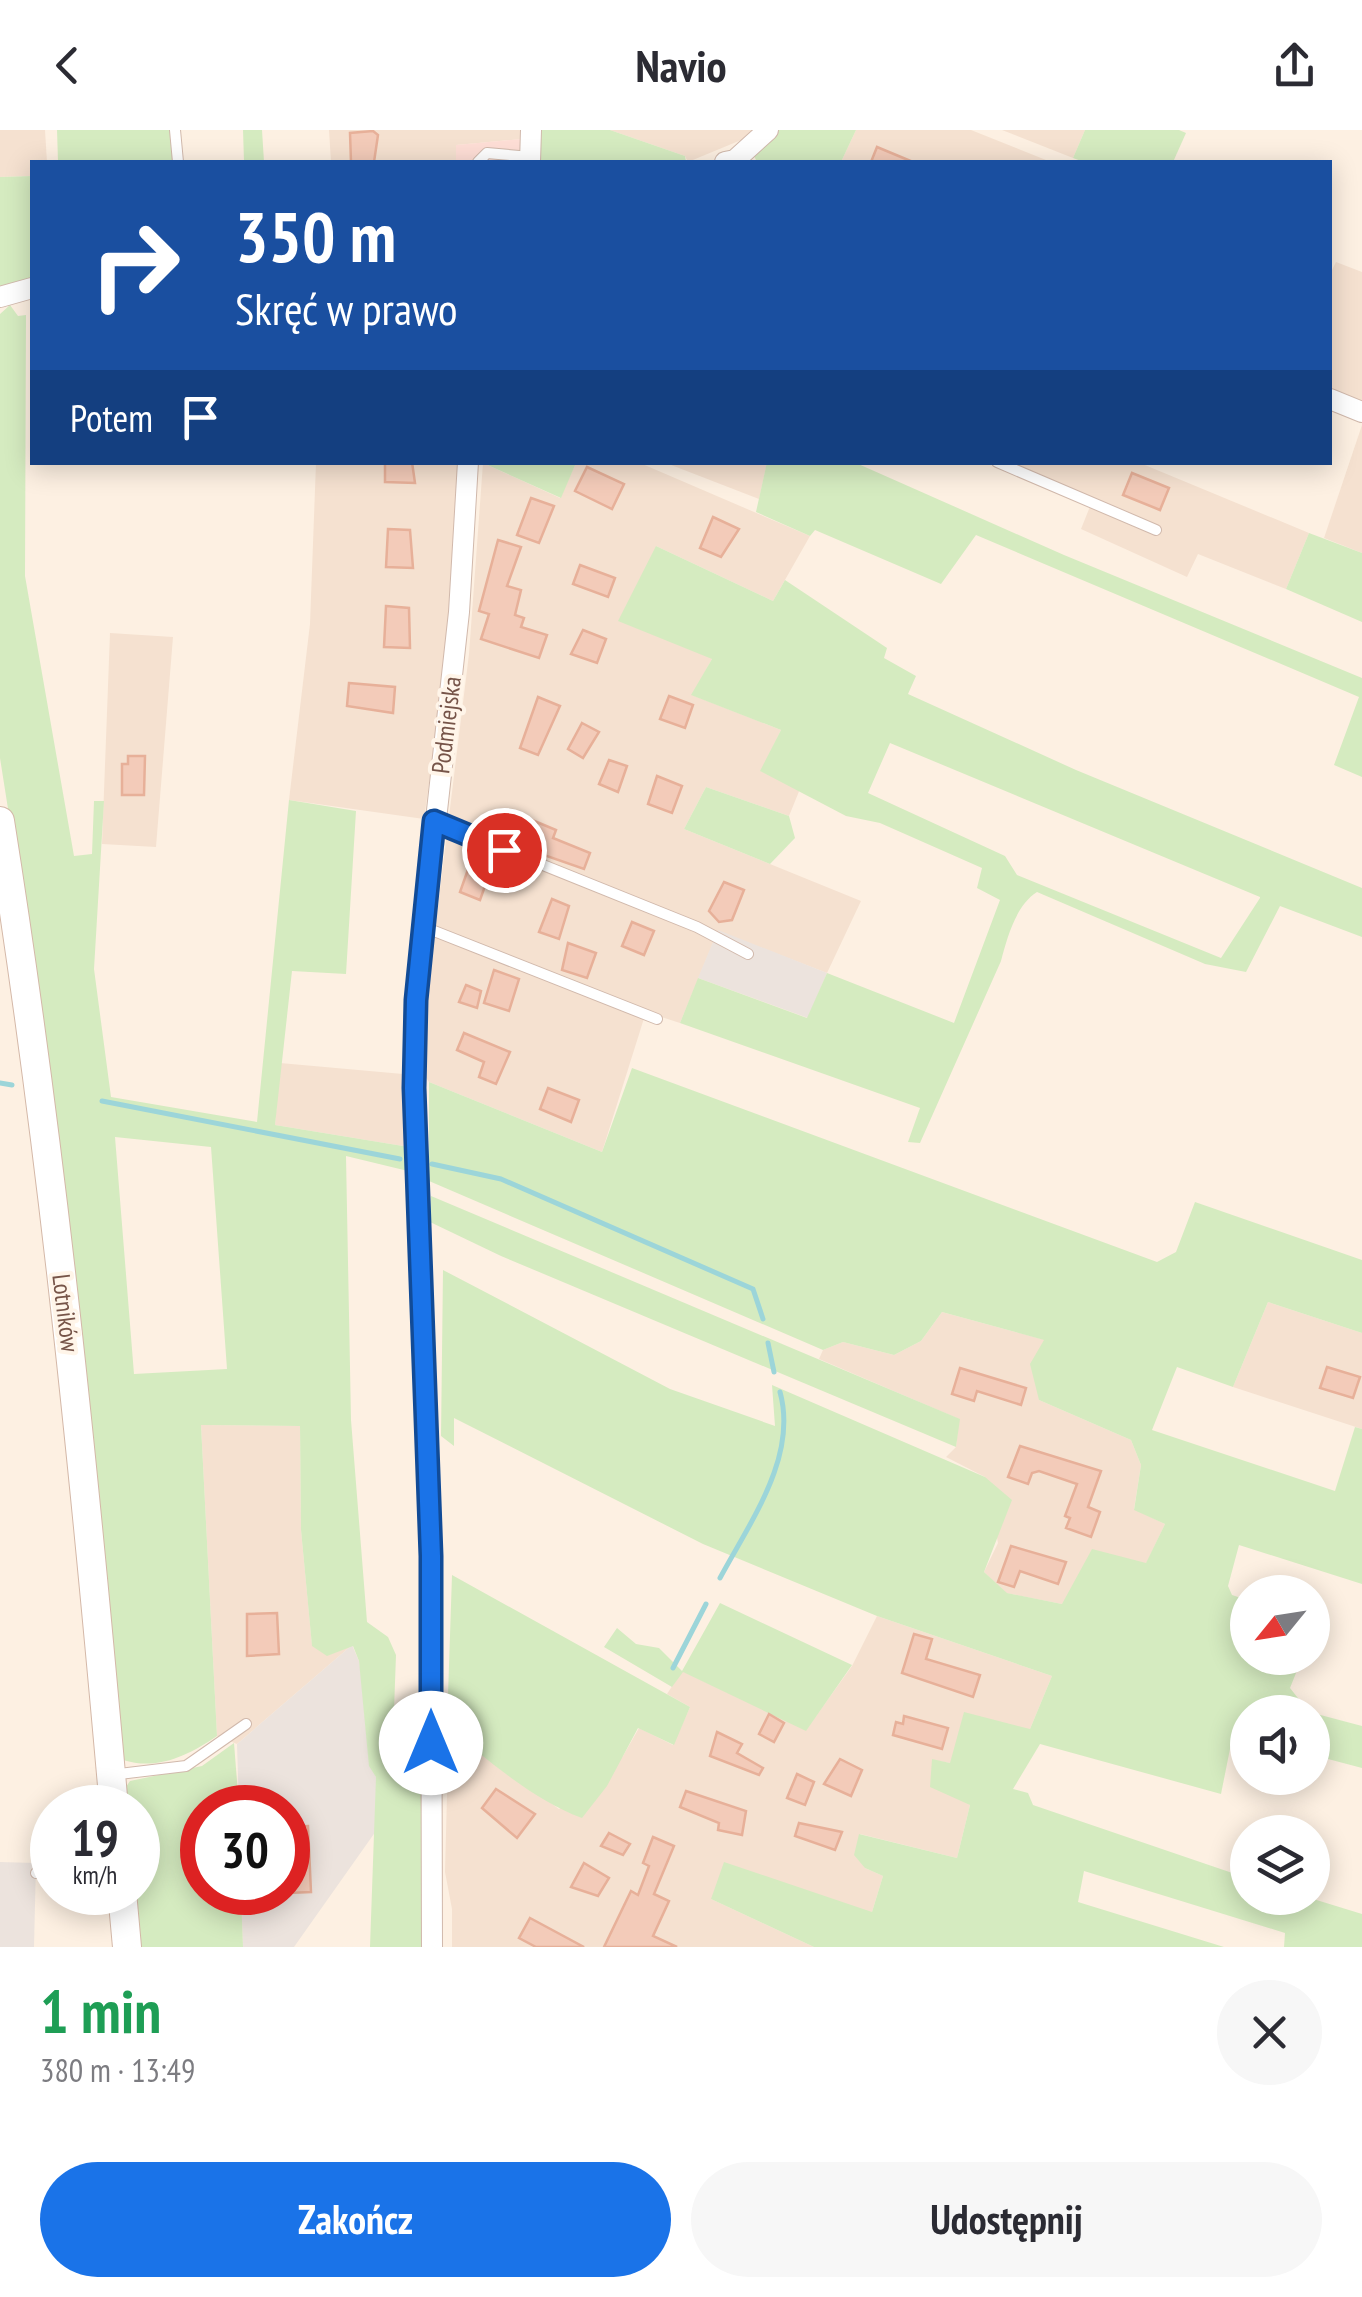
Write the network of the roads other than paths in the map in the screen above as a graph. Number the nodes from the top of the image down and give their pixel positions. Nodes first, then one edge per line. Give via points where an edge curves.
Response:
1 (175, 130) edge
2 (531, 130) edge
3 (768, 130) edge
4 (178, 160) edge
5 (480, 160) edge
6 (530, 160) edge
7 (735, 160) edge
8 (30, 289) edge
9 (0, 297) edge
10 (1332, 400) edge
11 (1362, 412) edge
12 (468, 465) edge
13 (1004, 465) edge
14 (1156, 530) dead end
15 (0, 820) edge
16 (434, 821) junction
17 (423, 927) junction
18 (748, 954) dead end
19 (656, 1019) dead end
20 (246, 1724) dead end
21 (112, 1775) junction
22 (113, 1785) edge
23 (124, 1915) edge
24 (127, 1947) edge
25 (432, 1947) edge

1 - 4 lane
2 - 6 street
3 - 7 street
5 - 6 lane via 487,153
8 - 9 street
10 - 11 street
12 - 16 street, Podmiejska via 460,612
13 - 14 lane
15 - 21 street, Lotników via 74,1377
16 - 17 street, Podmiejska
16 - 18 lane
17 - 19 lane
17 - 25 street, Podmiejska via 414,1088 431,1556
20 - 21 lane via 186,1766
21 - 22 street, Lotników
23 - 24 street

